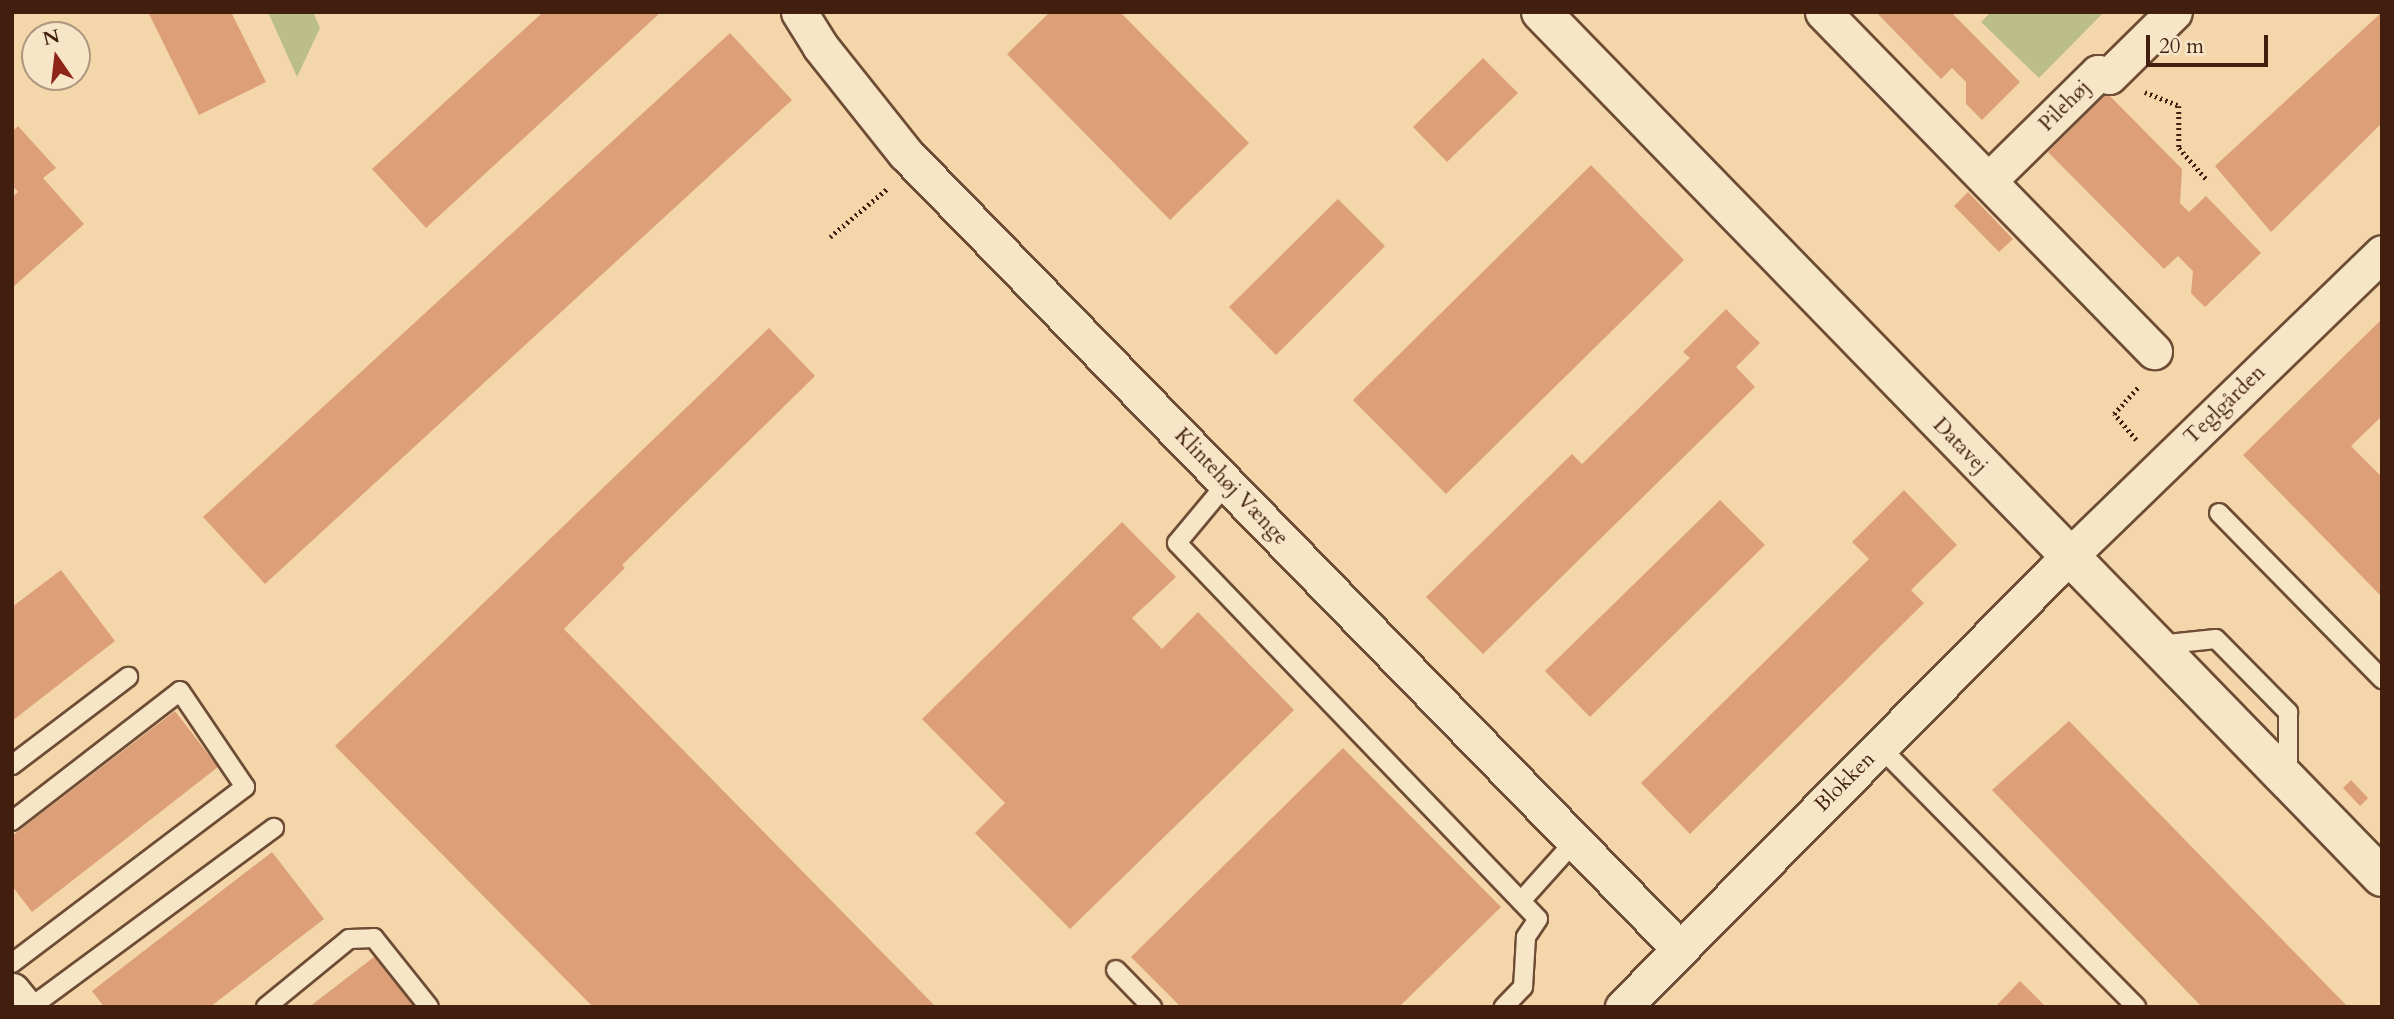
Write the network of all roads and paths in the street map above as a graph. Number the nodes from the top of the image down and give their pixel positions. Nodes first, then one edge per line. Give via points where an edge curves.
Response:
1 (799, 12) edge
2 (1541, 12) edge
3 (1823, 12) edge
4 (2174, 12) edge
5 (2109, 76) junction
6 (1988, 181) junction
7 (2208, 181) dead end
8 (885, 191) dead end
9 (830, 237) dead end
10 (2382, 253) edge
11 (2154, 351) joint
12 (2159, 469) junction
13 (1227, 484) junction
14 (2218, 513) dead end
15 (2068, 557) junction
16 (128, 677) dead end
17 (2382, 679) edge
18 (1880, 747) junction
19 (12, 765) edge
20 (12, 821) edge
21 (274, 828) dead end
22 (1575, 841) junction
23 (2382, 877) edge
24 (1521, 901) junction
25 (1680, 948) junction
26 (12, 963) edge
27 (1116, 970) dead end
28 (12, 991) edge
29 (25, 1007) edge
30 (31, 1007) edge
31 (266, 1007) edge
32 (429, 1007) edge
33 (1152, 1007) edge
34 (1504, 1007) edge
35 (1623, 1007) edge
36 (2136, 1007) edge

1 - 13 street, Klintehøj Vænge via 820,46 906,154
2 - 15 street, Datavej
3 - 6 street
4 - 5 street, Pilehøj
5 - 6 street, Pilehøj via 2098,72
5 - 7 path via 2179,106 2179,148
6 - 11 street
8 - 9 path
10 - 12 street, Teglgården
11 - 12 path via 2150,374 2114,414
12 - 15 street, Teglgården
13 - 22 street, Klintehøj Vænge
13 - 24 lane via 1177,543
14 - 17 lane
15 - 18 street, Blokken
15 - 23 street, Datavej
16 - 19 lane
18 - 25 street, Blokken
18 - 36 lane
20 - 26 lane via 180,691 246,787
21 - 30 lane
22 - 24 lane
22 - 25 street, Klintehøj Vænge
24 - 34 lane via 1538,919 1526,937 1523,987
25 - 35 street, Blokken
27 - 33 lane
28 - 29 street
31 - 32 lane via 349,939 374,938

